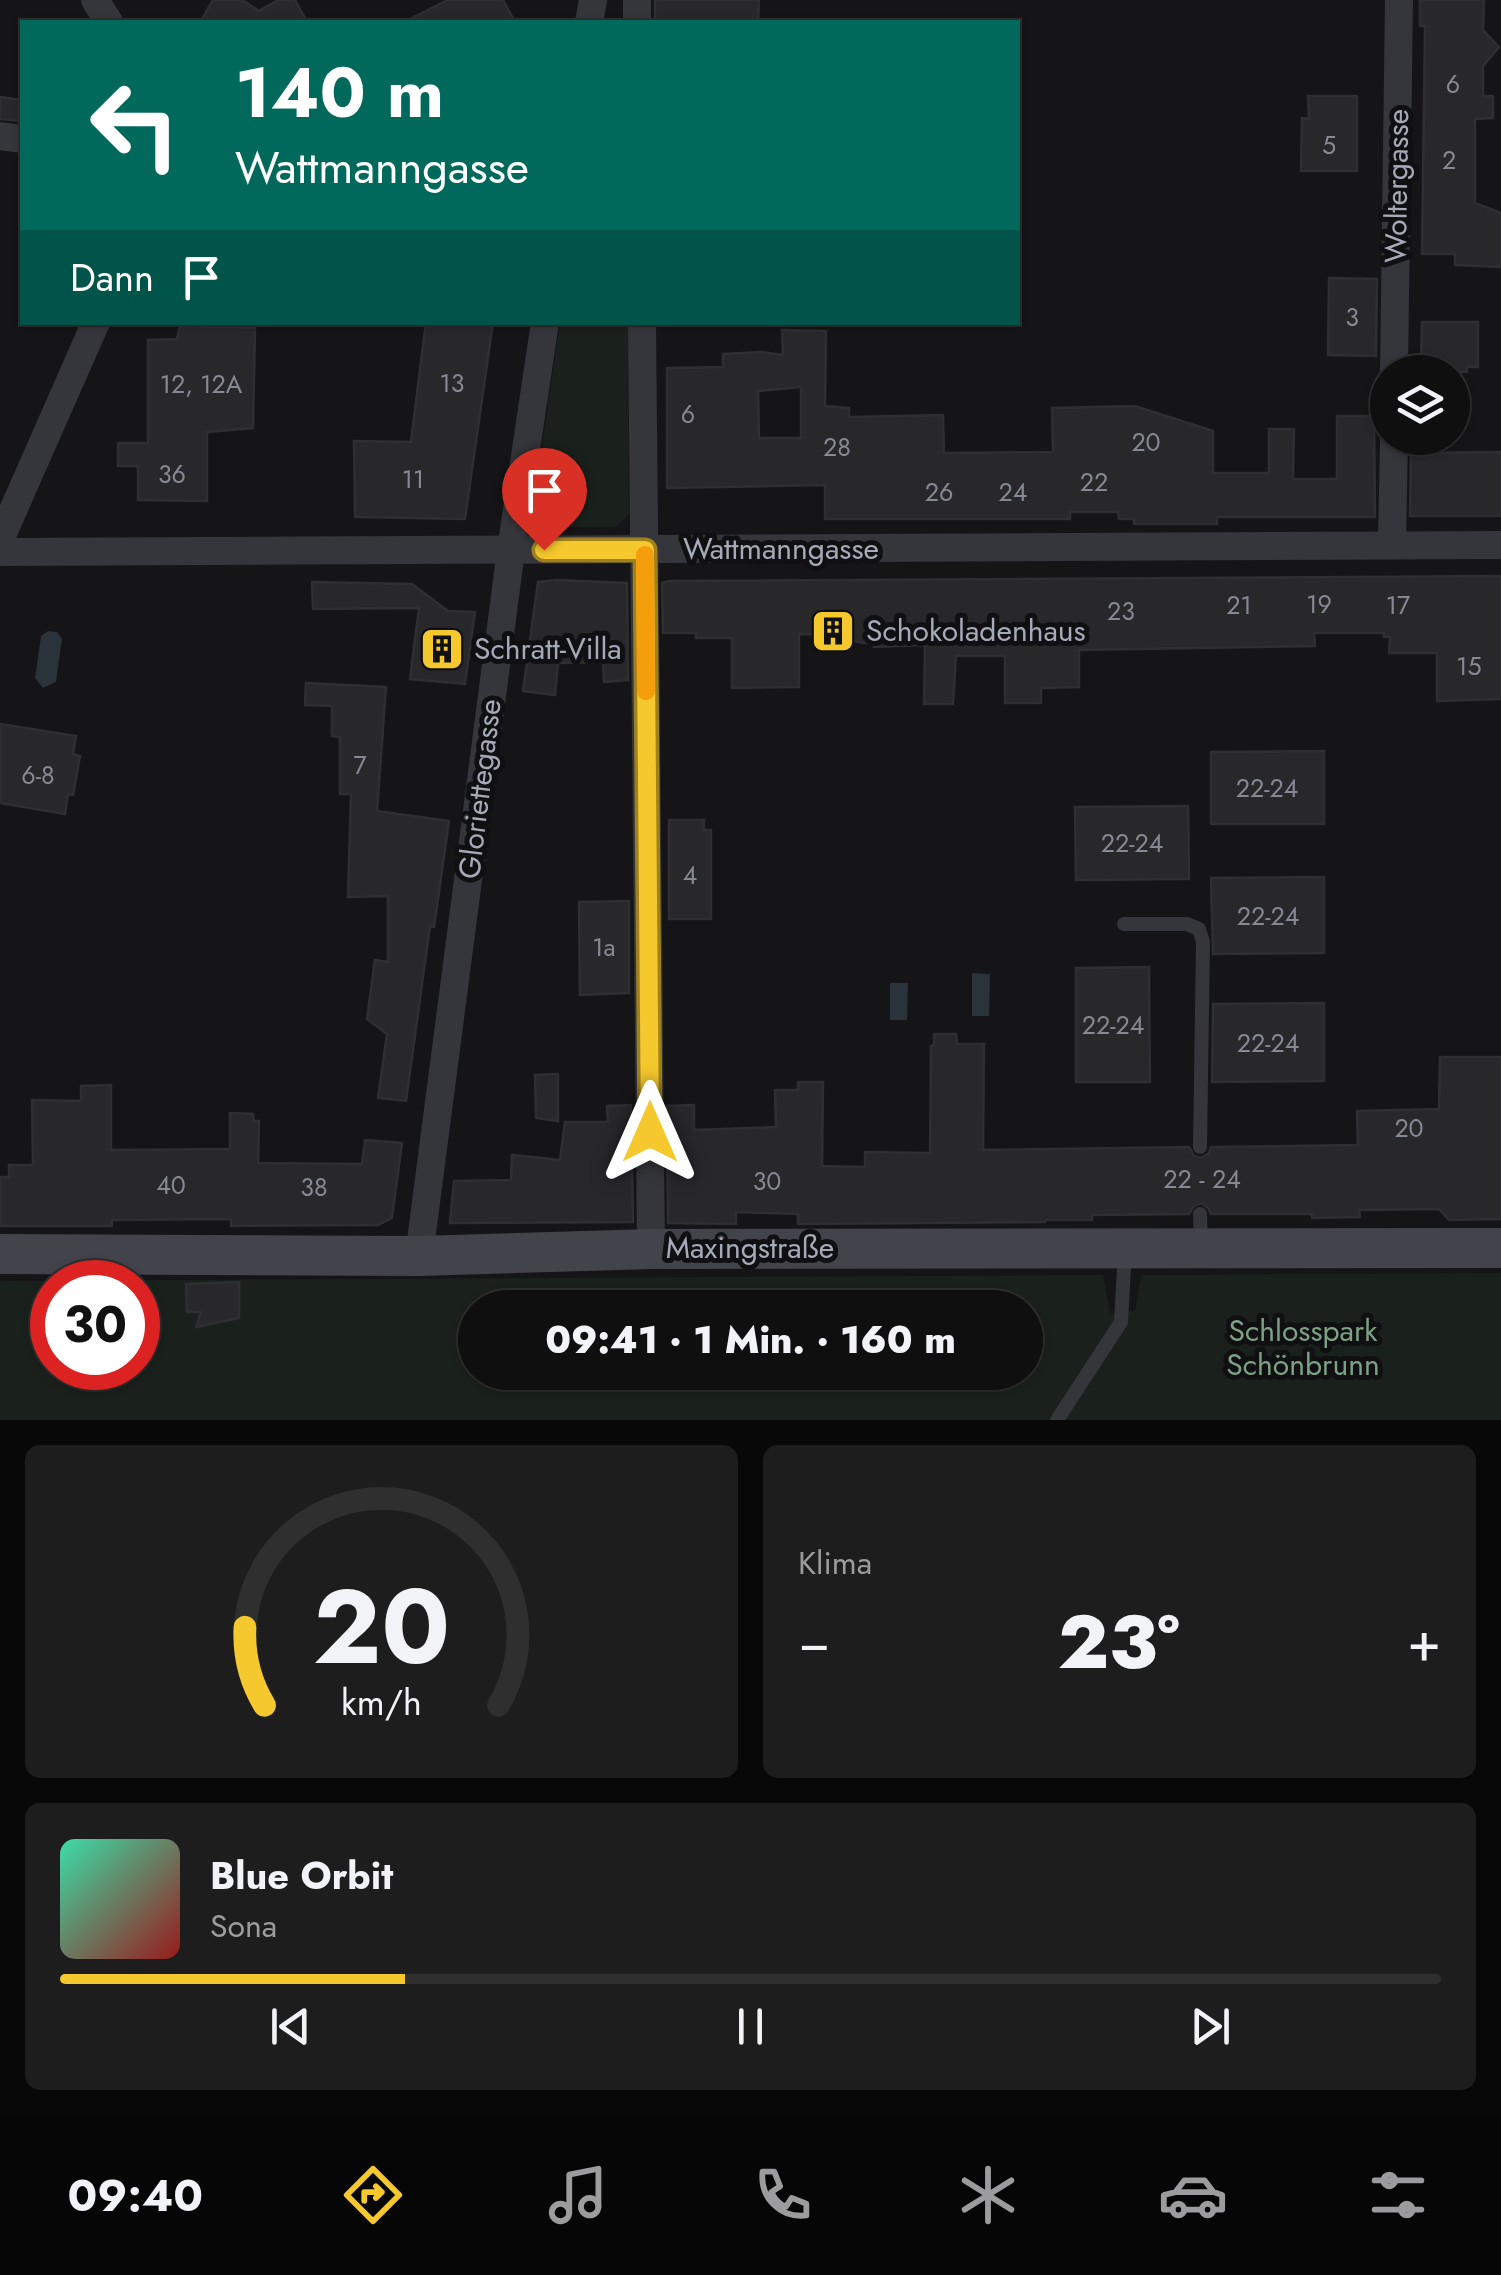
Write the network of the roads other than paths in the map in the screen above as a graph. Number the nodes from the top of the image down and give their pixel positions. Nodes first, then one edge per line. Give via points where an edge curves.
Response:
1 (1399, 0) edge
2 (95, 325) edge
3 (544, 325) edge
4 (642, 325) edge
5 (1394, 355) edge
6 (1394, 455) edge
7 (0, 540) edge
8 (1501, 545) edge
9 (1392, 546) junction
10 (510, 550) junction
11 (645, 550) junction
12 (0, 552) edge
13 (1124, 924) dead end
14 (1200, 1147) dead end
15 (1125, 1247) junction
16 (1501, 1248) edge
17 (651, 1249) junction
18 (0, 1254) edge
19 (419, 1256) junction
20 (1057, 1420) edge

1 - 5 street, Woltergasse
2 - 7 street
3 - 10 street, Gloriettegasse
4 - 11 street
6 - 9 street
8 - 9 street, Wattmanngasse
9 - 11 street, Wattmanngasse
10 - 11 street, Wattmanngasse
10 - 12 street, Wattmanngasse
10 - 19 street, Gloriettegasse
11 - 17 street
13 - 14 lane via 1187,924 1199,929 1204,942
15 - 16 street, Maxingstraße via 1201,1231
15 - 17 street, Maxingstraße
15 - 20 lane via 1122,1322
17 - 19 street, Maxingstraße
18 - 19 street, Maxingstraße

